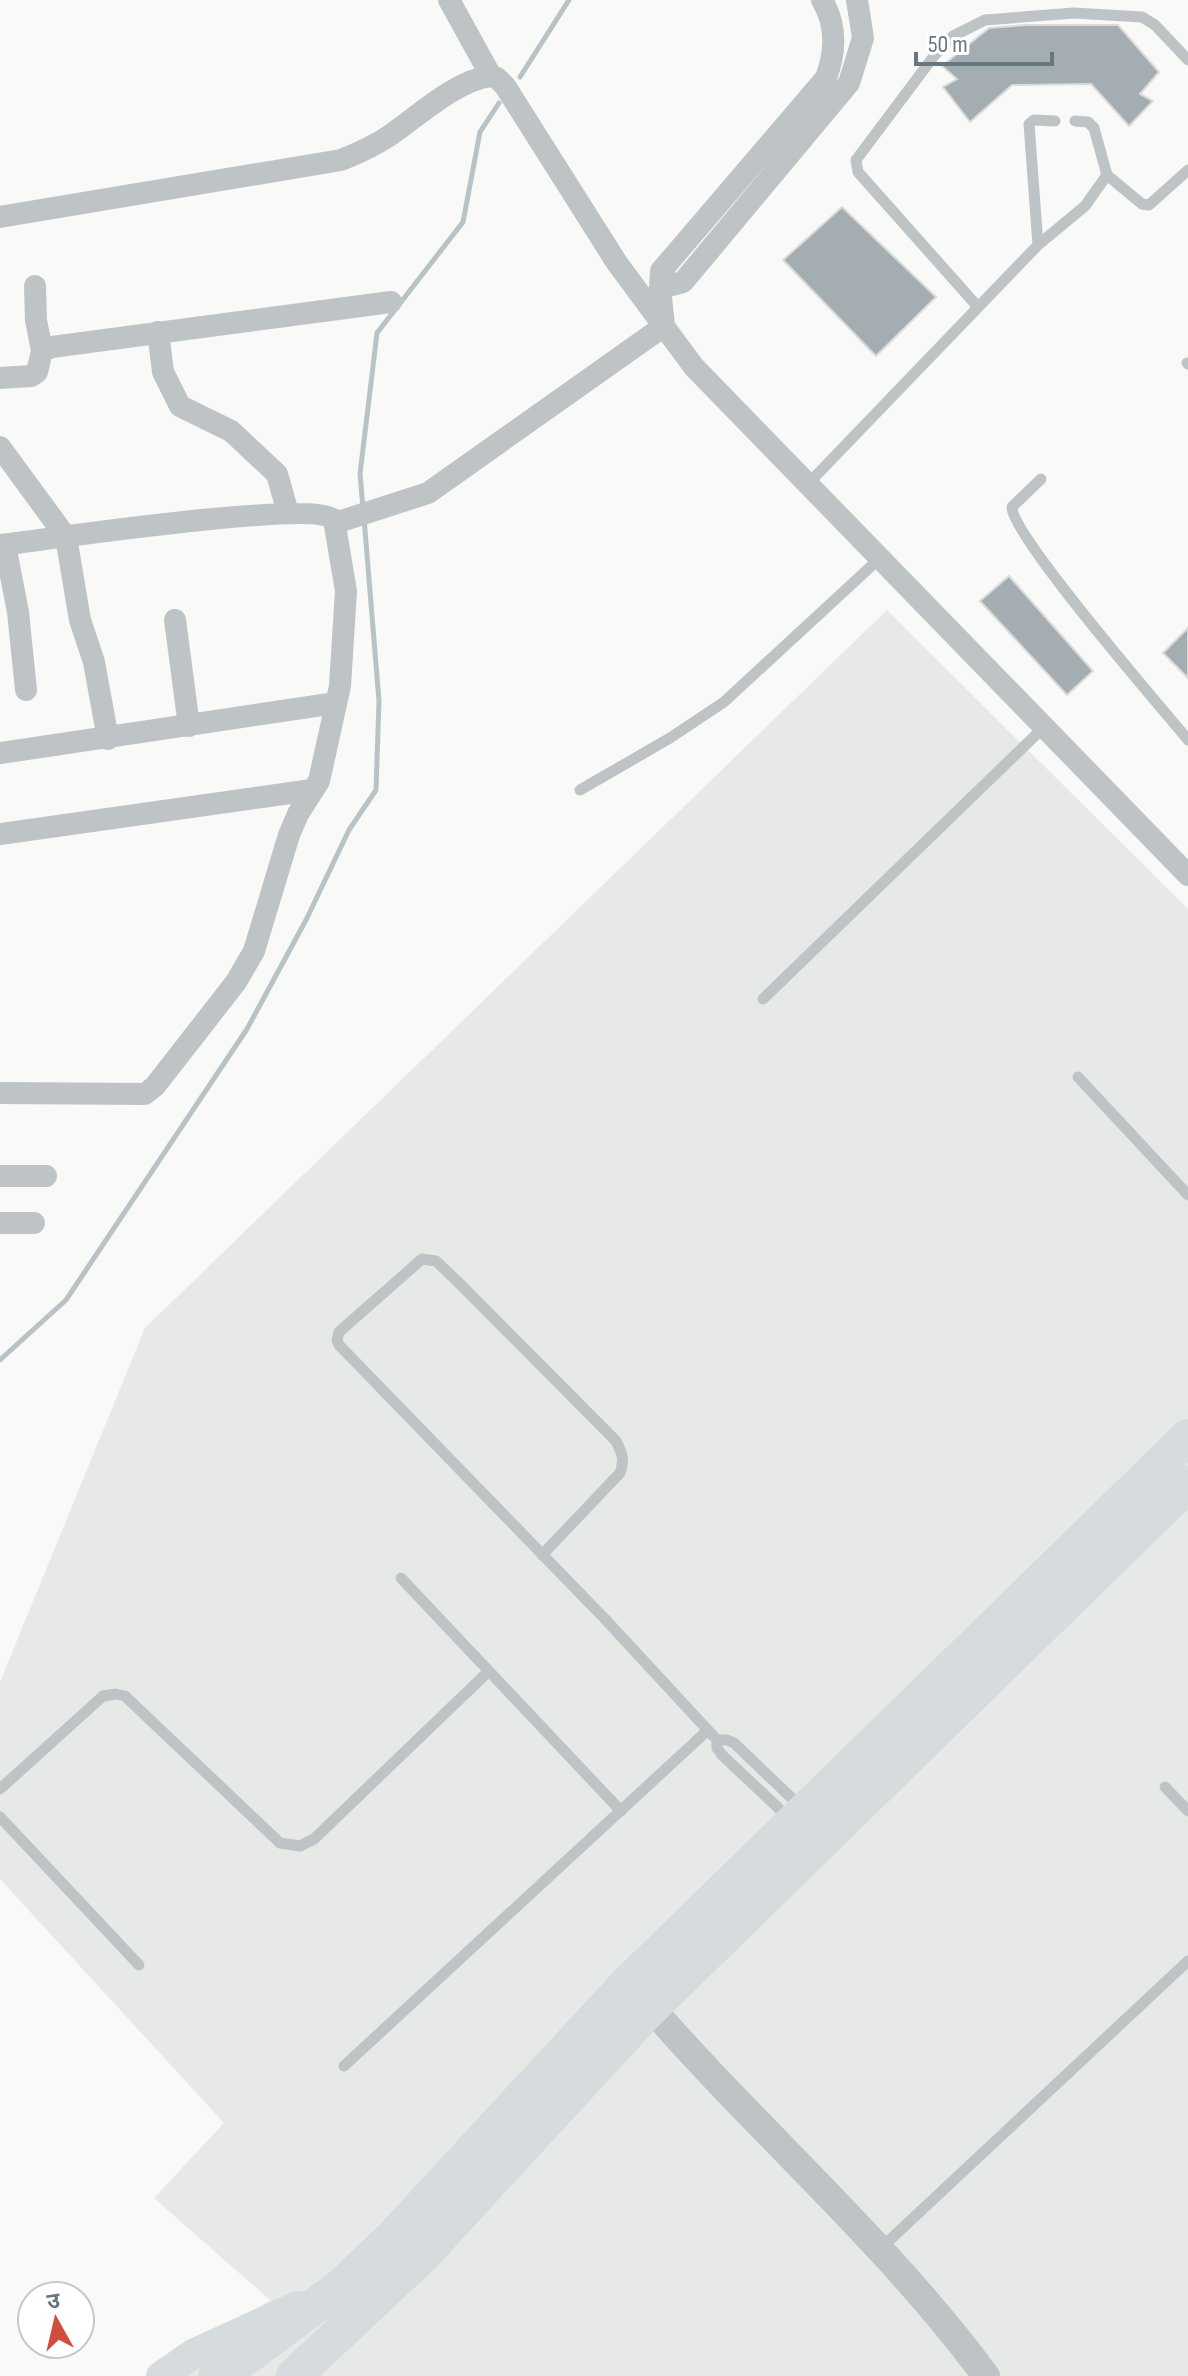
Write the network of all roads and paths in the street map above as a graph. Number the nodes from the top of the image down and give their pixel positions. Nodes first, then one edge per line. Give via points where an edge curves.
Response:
1 (449, 0) edge
2 (822, 0) edge
3 (857, 0) edge
4 (1188, 60) edge
5 (491, 76) junction
6 (1055, 121) dead end
7 (1075, 121) dead end
8 (1188, 170) edge
9 (1107, 175) junction
10 (0, 217) edge
11 (1038, 245) junction
12 (35, 286) dead end
13 (660, 288) junction
14 (391, 302) dead end
15 (978, 307) junction
16 (664, 326) junction
17 (158, 332) junction
18 (42, 351) junction
19 (0, 378) edge
20 (0, 447) edge
21 (1041, 479) dead end
22 (808, 484) junction
23 (288, 513) junction
24 (352, 518) junction
25 (66, 537) junction
26 (2, 545) edge
27 (880, 558) junction
28 (175, 620) dead end
29 (26, 690) dead end
30 (336, 703) junction
31 (189, 726) junction
32 (1044, 727) junction
33 (108, 739) junction
34 (1188, 740) edge
35 (0, 753) edge
36 (312, 790) junction
37 (580, 790) dead end
38 (0, 834) edge
39 (1188, 875) edge
40 (763, 999) dead end
41 (1078, 1077) dead end
42 (0, 1093) edge
43 (0, 1176) edge
44 (46, 1176) dead end
45 (1188, 1195) edge
46 (0, 1223) edge
47 (34, 1223) dead end
48 (1188, 1437) edge
49 (1188, 1484) edge
50 (542, 1555) junction
51 (401, 1578) dead end
52 (489, 1671) junction
53 (708, 1730) junction
54 (717, 1740) junction
55 (1165, 1787) dead end
56 (0, 1789) edge
57 (621, 1811) junction
58 (1188, 1811) edge
59 (799, 1816) junction
60 (0, 1817) edge
61 (1188, 1961) edge
62 (139, 1965) dead end
63 (640, 1995) junction
64 (344, 2066) dead end
65 (878, 2250) junction
66 (339, 2288) junction
67 (161, 2376) edge
68 (216, 2376) edge
69 (294, 2376) edge
70 (986, 2376) edge

1 - 5 street
2 - 13 street via 831,15 835,56 826,78 661,271
3 - 13 street via 863,38 849,83 683,282
4 - 15 lane via 1142,17 1074,13 985,20 953,36 934,56 856,160 858,172
5 - 10 street via 422,109 375,145 341,160
5 - 16 street via 505,86 617,263
6 - 11 lane via 1029,124
7 - 9 lane via 1094,128
8 - 9 lane via 1149,205
9 - 11 lane via 1085,206
11 - 15 lane
12 - 18 street
13 - 16 street
14 - 17 street
15 - 22 lane
16 - 22 street via 694,367
16 - 24 street via 448,481 428,493
17 - 18 street
17 - 23 street via 163,372 180,406 231,431 277,474
18 - 19 street via 31,376
20 - 25 street
21 - 34 lane via 1012,507 1016,521 1060,585
22 - 27 street
23 - 24 street
23 - 25 street
24 - 30 street
25 - 26 street
25 - 33 street
26 - 29 street via 18,612
27 - 32 street
27 - 37 lane via 724,702
28 - 31 street
30 - 31 street
30 - 36 street via 319,781
31 - 33 street
32 - 39 street
32 - 40 lane
33 - 35 street
36 - 38 street
36 - 42 street via 289,835 254,951 236,982 149,1091
41 - 45 lane
43 - 44 street
46 - 47 street
48 - 59 highway
49 - 63 highway
50 - 50 lane via 337,1340 339,1332 422,1259 436,1261 459,1283 616,1441 621,1452 620,1473
50 - 53 lane
51 - 52 lane
52 - 56 lane via 314,1839 300,1846 280,1843 125,1696 116,1694 103,1696
52 - 57 lane
53 - 54 lane
53 - 57 lane
54 - 59 lane via 722,1755
54 - 59 lane via 734,1743
55 - 58 lane
57 - 64 lane
59 - 63 highway
60 - 62 lane
61 - 65 lane
63 - 65 street
63 - 66 highway
63 - 69 highway via 422,2256
65 - 70 street
66 - 67 main road via 193,2354
66 - 68 highway

